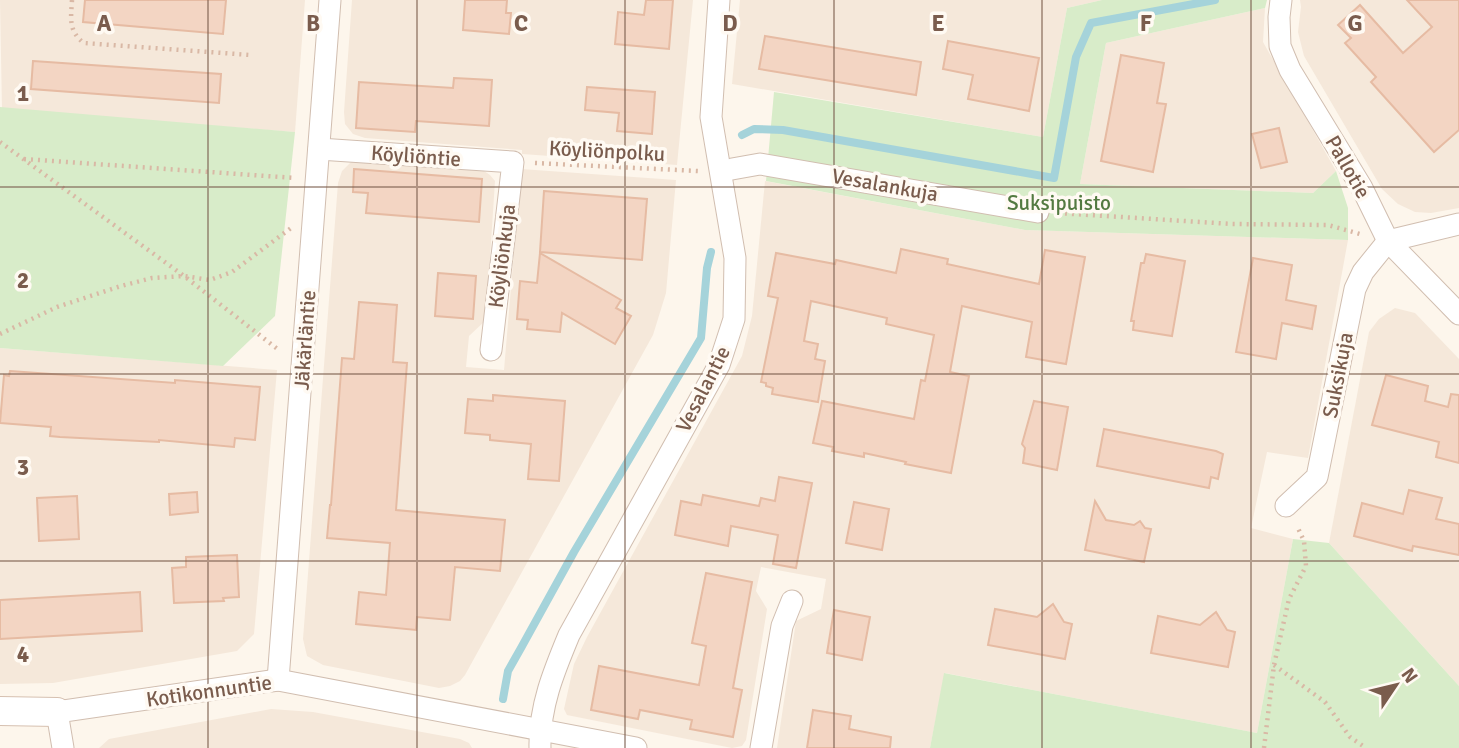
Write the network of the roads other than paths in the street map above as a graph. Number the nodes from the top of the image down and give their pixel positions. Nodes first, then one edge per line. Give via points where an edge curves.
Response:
1 (330, 0) edge
2 (719, 0) edge
3 (1281, 0) edge
4 (319, 149) junction
5 (513, 162) joint
6 (732, 169) dead end
7 (1038, 212) road end
8 (1459, 224) edge
9 (1388, 241) junction
10 (1459, 314) edge
11 (491, 350) dead end
12 (1286, 506) road end
13 (792, 601) dead end
14 (278, 680) junction
15 (0, 711) edge
16 (57, 712) junction
17 (540, 740) edge
18 (63, 748) edge
19 (636, 748) edge
20 (761, 748) edge

1 - 4 street, Jäkärläntie
2 - 17 street, Vesalantie via 710,117 735,258 734,319 719,365 569,635 550,681
3 - 9 street, Pallotie via 1280,46 1290,69 1362,188
4 - 5 street, Köyliöntie
4 - 14 street, Jäkärläntie
5 - 11 street, Köyliönkuja
6 - 7 street, Vesalankuja via 760,164
8 - 9 street
9 - 10 street, Pallotie
9 - 12 street, Suksikuja via 1363,272 1356,289 1317,477
13 - 20 street via 782,626
14 - 16 street, Kotikonnuntie
14 - 17 street, Kotikonnuntie via 483,718
15 - 16 street, Kotikonnuntie
16 - 18 street
17 - 19 street, Kotikonnuntie

